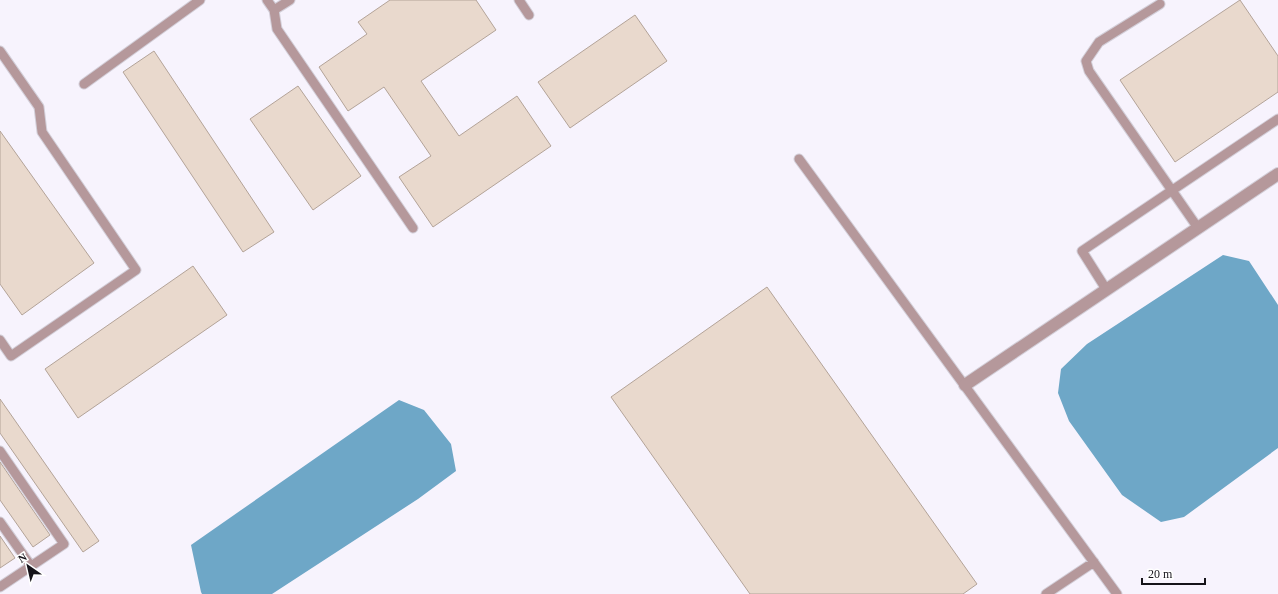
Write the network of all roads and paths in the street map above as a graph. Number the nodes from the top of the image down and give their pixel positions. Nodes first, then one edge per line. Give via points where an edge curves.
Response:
1 (200, 0) edge
2 (267, 0) edge
3 (290, 0) edge
4 (519, 0) edge
5 (1160, 4) dead end
6 (274, 10) junction
7 (529, 15) dead end
8 (0, 51) edge
9 (84, 84) dead end
10 (1278, 119) edge
11 (799, 159) dead end
12 (1278, 174) edge
13 (1172, 190) junction
14 (413, 228) dead end
15 (1198, 228) junction
16 (1106, 289) junction
17 (0, 340) edge
18 (965, 385) junction
19 (0, 451) edge
20 (0, 522) edge
21 (1094, 562) junction
22 (31, 566) junction
23 (0, 587) edge
24 (1046, 594) edge
25 (1117, 594) edge

1 - 9 lane
2 - 6 lane
3 - 6 lane
4 - 7 lane
5 - 13 lane via 1099,42 1086,61 1089,71
6 - 14 lane via 277,29
8 - 17 lane via 39,107 42,132 136,270 11,356
10 - 13 lane
11 - 18 lane
12 - 15 street
13 - 15 lane
13 - 16 lane via 1082,252
15 - 16 street
16 - 18 street
18 - 21 lane
19 - 22 lane via 64,544
20 - 22 lane
21 - 24 lane
21 - 25 lane
22 - 23 lane

